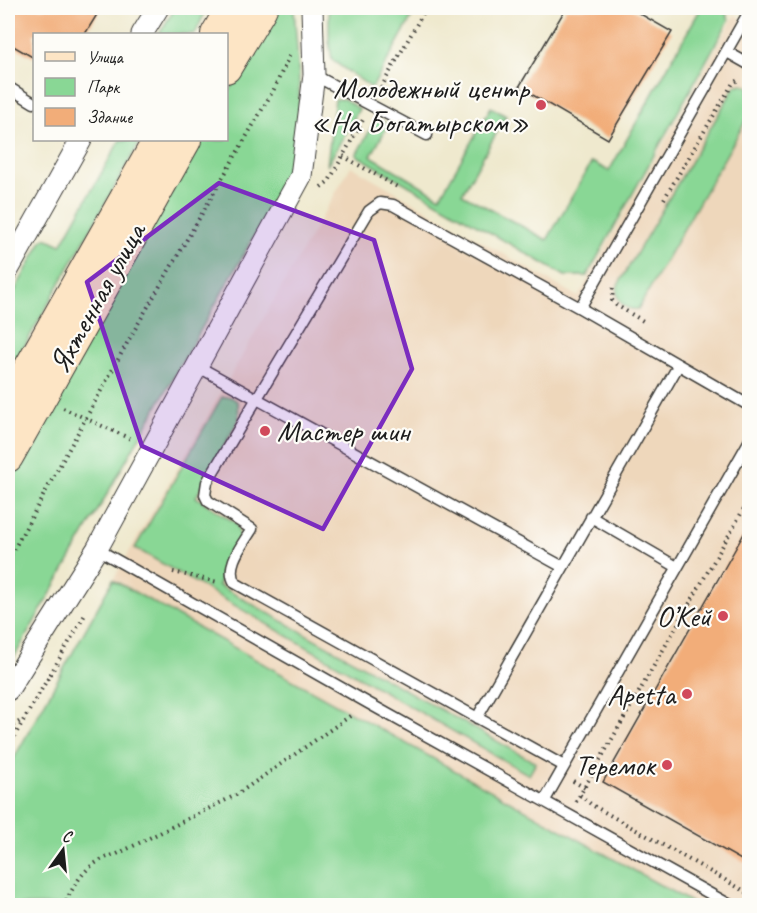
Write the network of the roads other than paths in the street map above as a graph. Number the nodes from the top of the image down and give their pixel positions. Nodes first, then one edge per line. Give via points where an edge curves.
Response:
1 (158, 8) edge
2 (231, 8) edge
3 (262, 8) edge
4 (312, 8) edge
5 (750, 10) edge
6 (143, 33) edge
7 (217, 33) edge
8 (727, 52) junction
9 (228, 65) edge
10 (750, 65) edge
11 (314, 75) junction
12 (8, 87) edge
13 (33, 102) edge
14 (427, 135) dead end
15 (80, 141) edge
16 (157, 141) edge
17 (185, 141) edge
18 (8, 270) edge
19 (580, 308) junction
20 (197, 366) junction
21 (678, 366) junction
22 (256, 399) junction
23 (8, 405) edge
24 (750, 406) edge
25 (750, 440) edge
26 (8, 457) edge
27 (591, 517) junction
28 (97, 549) junction
29 (563, 567) junction
30 (677, 567) junction
31 (8, 690) edge
32 (477, 718) junction
33 (564, 766) junction
34 (545, 800) junction
35 (732, 906) edge

1 - 6 street
2 - 7 street
3 - 9 street
4 - 11 street
5 - 8 lane
8 - 10 lane
8 - 19 lane
11 - 14 lane
11 - 20 street via 301,176
12 - 13 lane
15 - 18 street
16 - 23 street, Яхтенная улица
17 - 26 street, Яхтенная улица
19 - 21 lane
19 - 22 lane via 393,205 380,203 369,211
20 - 22 lane
20 - 28 street
21 - 24 lane
21 - 27 lane
22 - 29 lane
22 - 32 lane via 205,489 213,506 252,529 232,564 230,571 235,583
25 - 30 lane
27 - 29 lane
27 - 30 lane
28 - 31 street
28 - 34 lane
29 - 32 lane
30 - 33 lane
32 - 33 lane
33 - 34 lane
34 - 35 lane

